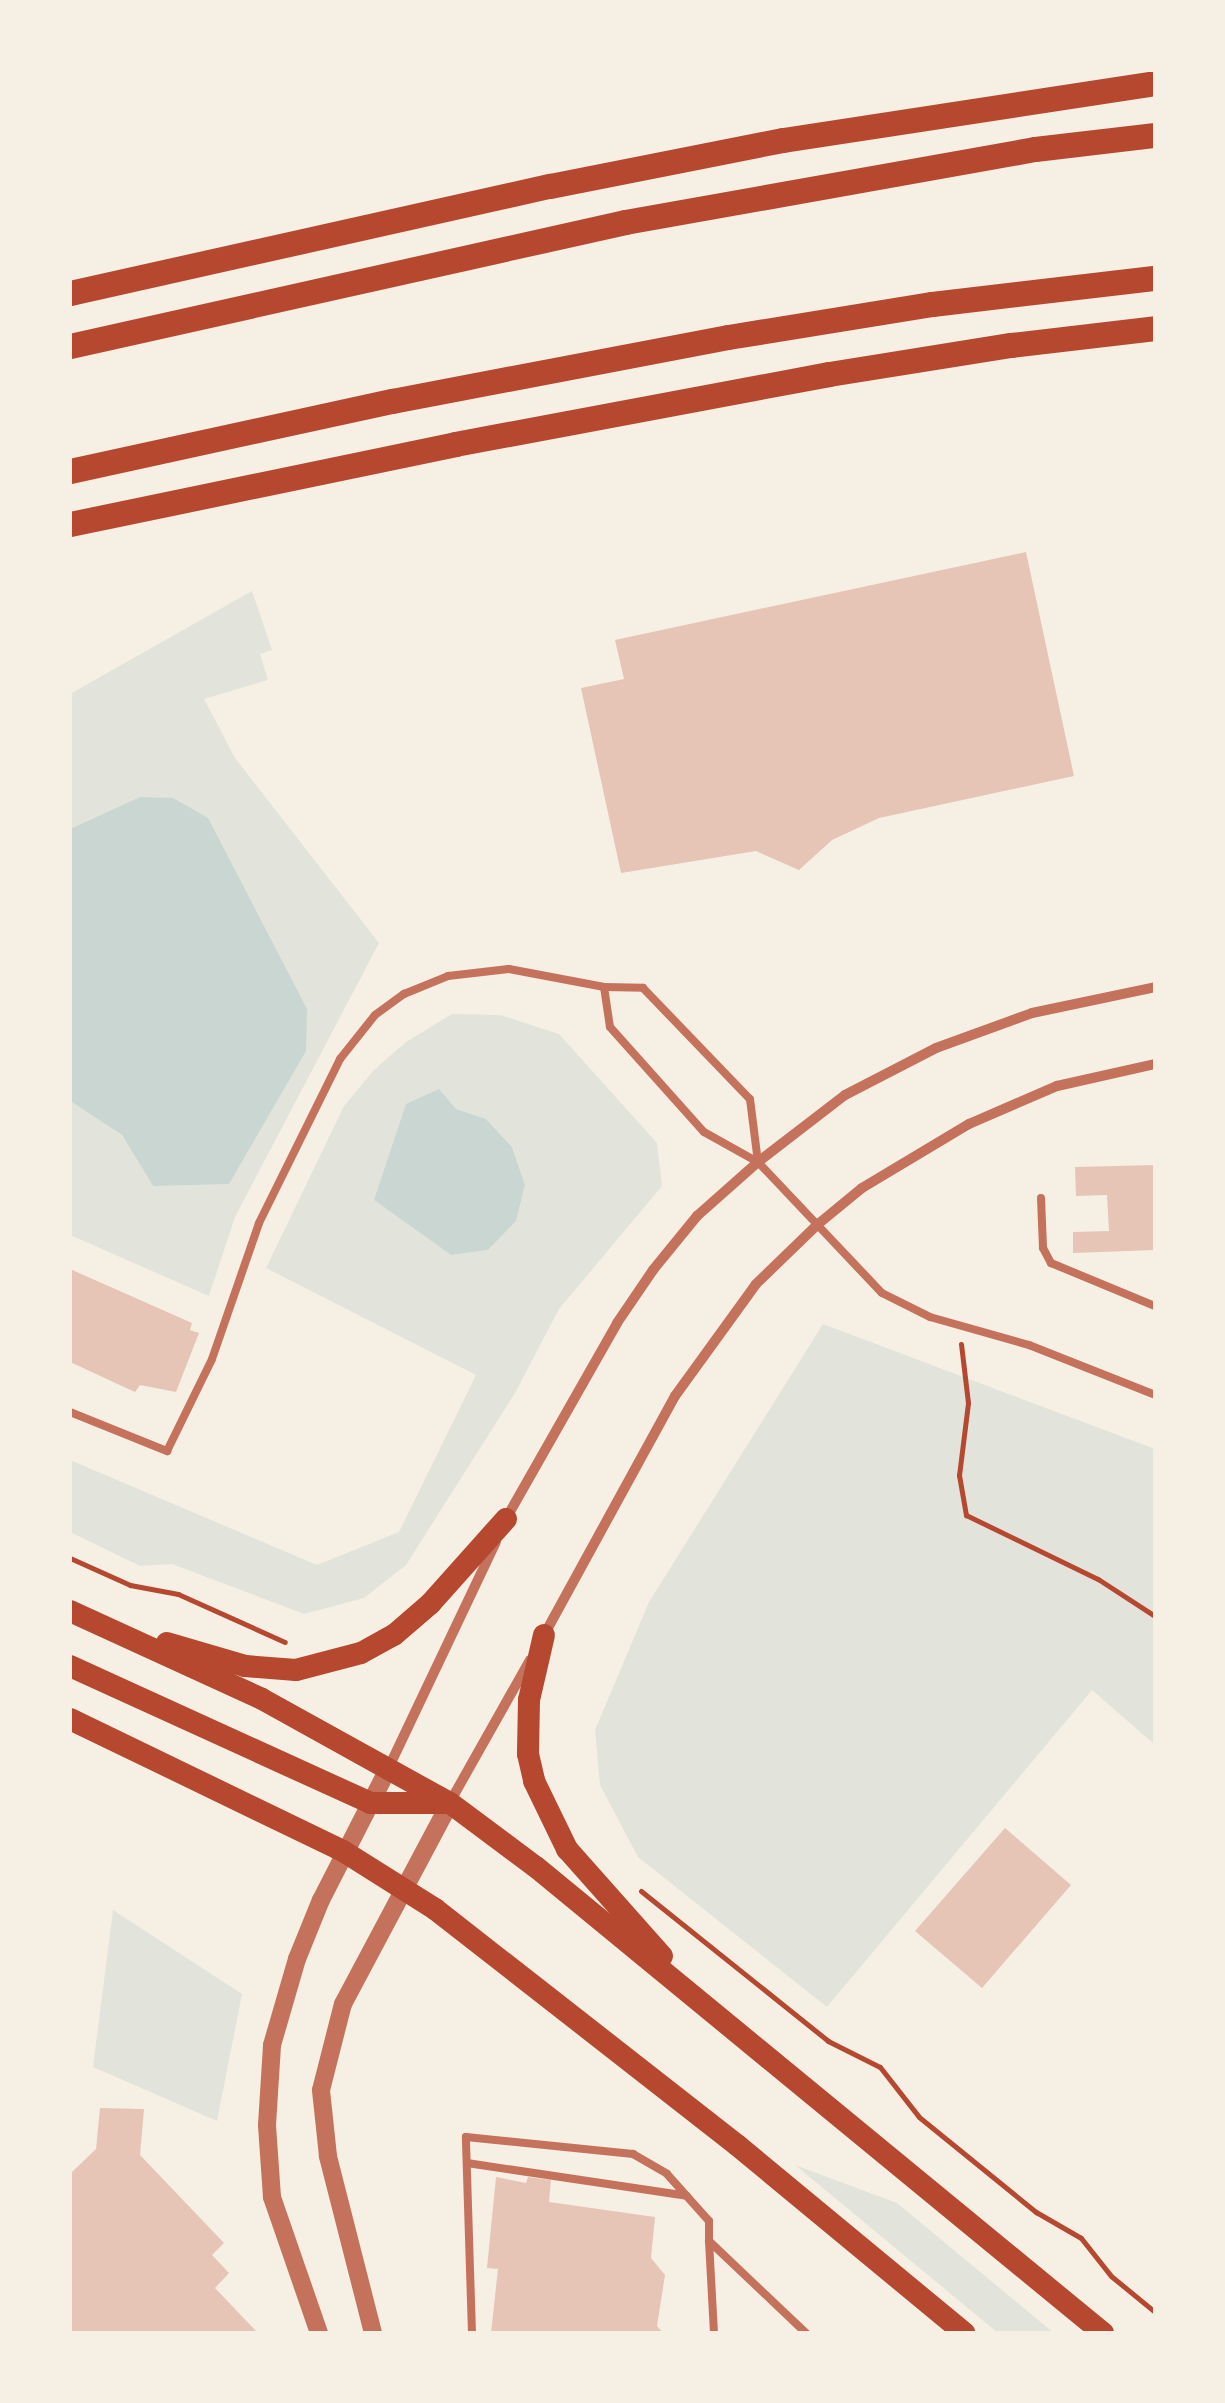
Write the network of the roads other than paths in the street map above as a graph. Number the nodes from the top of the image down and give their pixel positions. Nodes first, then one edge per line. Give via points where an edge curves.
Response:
1 (1155, 83) edge
2 (1155, 135) edge
3 (1155, 278) edge
4 (70, 294) edge
5 (1155, 328) edge
6 (70, 346) edge
7 (70, 471) edge
8 (70, 526) edge
9 (604, 987) junction
10 (1155, 987) edge
11 (1155, 1064) edge
12 (758, 1162) junction
13 (1041, 1198) dead end
14 (817, 1226) junction
15 (1155, 1306) edge
16 (1155, 1396) edge
17 (70, 1412) edge
18 (506, 1519) junction
19 (81, 1615) edge
20 (544, 1635) junction
21 (70, 1666) edge
22 (70, 1719) edge
23 (389, 1766) junction
24 (370, 1803) junction
25 (450, 1803) junction
26 (344, 1850) junction
27 (402, 1887) junction
28 (708, 2006) junction
29 (467, 2163) junction
30 (686, 2196) junction
31 (709, 2241) junction
32 (319, 2333) edge
33 (373, 2333) edge
34 (472, 2333) edge
35 (714, 2333) edge
36 (806, 2333) edge
37 (964, 2333) edge
38 (1103, 2333) edge

1 - 4 highway via 744,147
2 - 6 highway via 1036,149 625,222
3 - 7 highway via 728,336
5 - 8 highway via 829,374
9 - 12 lane via 610,1027 704,1132
9 - 12 lane via 644,988 750,1099
9 - 17 lane via 536,971 474,970 404,994 375,1015 340,1059 259,1223 212,1358 166,1452
10 - 12 street via 1032,1013 936,1048 845,1095
11 - 14 street via 1057,1086 969,1124 862,1188
12 - 14 lane
12 - 18 street via 697,1216 653,1270
13 - 15 lane via 1043,1248 1051,1263
14 - 16 lane via 903,1306 1062,1356
14 - 20 street via 756,1284 674,1396
18 - 19 main road via 394,1635 330,1664 296,1670 245,1666
18 - 23 street
19 - 23 main road
20 - 25 street
20 - 28 main road via 528,1700 528,1754 550,1818 567,1848
21 - 24 main road
22 - 26 main road
23 - 24 street
23 - 25 main road
24 - 25 main road
24 - 26 street
25 - 27 street
25 - 28 main road
26 - 27 main road
26 - 32 street via 296,1959 272,2045 268,2109 272,2197
27 - 33 street via 343,2004 321,2090 328,2156
27 - 37 main road via 486,1946
28 - 38 main road
29 - 30 lane
29 - 30 lane via 466,2137 634,2154 667,2174
29 - 34 lane
30 - 31 lane via 709,2221
31 - 35 lane
31 - 36 lane

